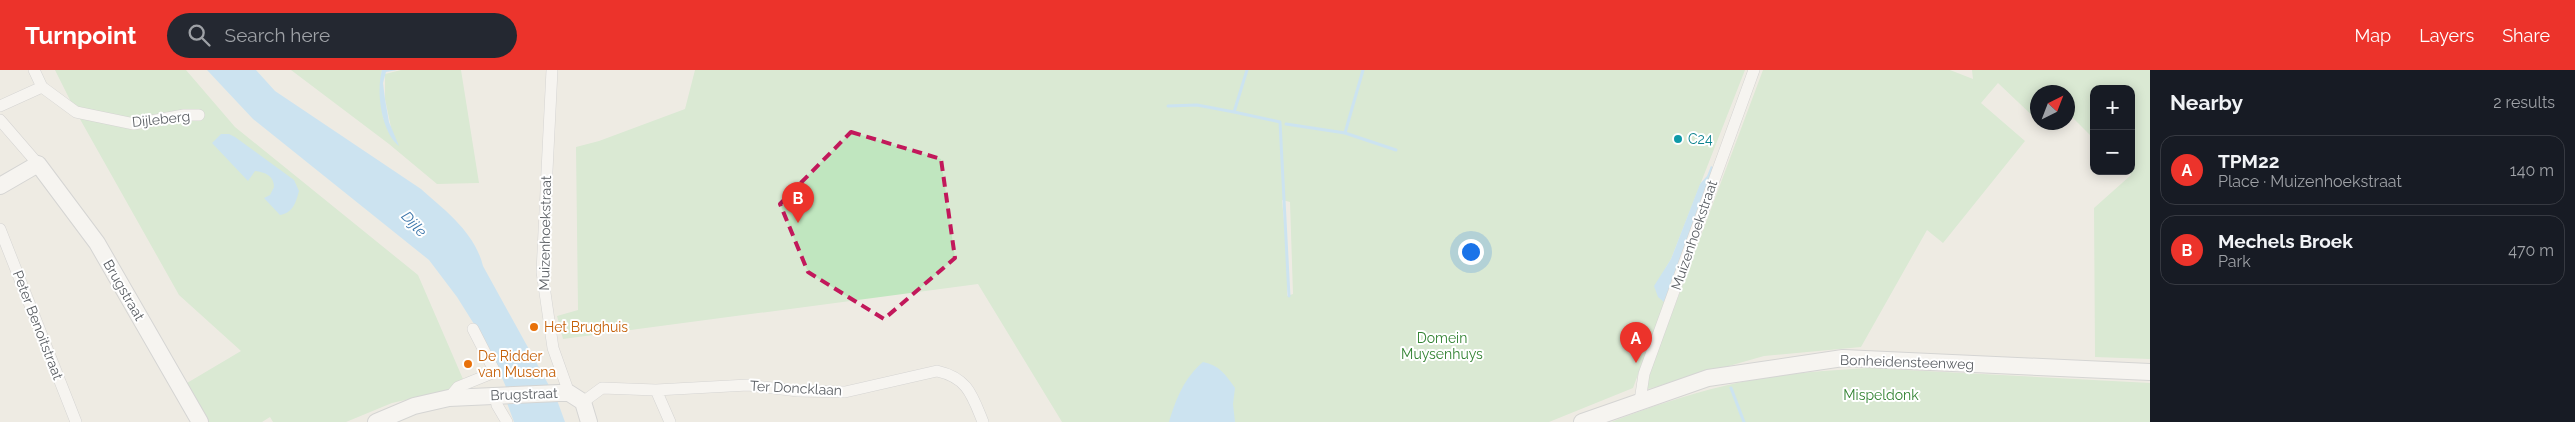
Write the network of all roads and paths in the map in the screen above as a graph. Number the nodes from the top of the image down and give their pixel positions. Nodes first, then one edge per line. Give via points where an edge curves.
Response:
1 (34, 70) edge
2 (552, 70) edge
3 (1754, 70) edge
4 (42, 87) junction
5 (0, 106) edge
6 (199, 115) dead end
7 (0, 120) edge
8 (38, 164) junction
9 (0, 186) edge
10 (0, 229) edge
11 (473, 329) dead end
12 (2150, 372) edge
13 (656, 390) junction
14 (498, 395) junction
15 (570, 396) junction
16 (449, 398) junction
17 (1640, 401) junction
18 (76, 422) edge
19 (200, 422) edge
20 (376, 422) edge
21 (507, 422) edge
22 (589, 422) edge
23 (670, 422) edge
24 (983, 422) edge
25 (1582, 422) edge

1 - 4 street
2 - 15 street, Muizenhoekstraat via 542,272 553,348
3 - 17 street, Muizenhoekstraat via 1644,374
4 - 5 street
4 - 6 street, Dijleberg via 76,112 134,124
7 - 8 street
8 - 9 street
8 - 19 street, Brugstraat via 97,243
10 - 18 street, Peter Benoitstraat
11 - 16 street, Brugstraat via 495,372 458,387
12 - 17 street, Bonheidensteenweg via 1843,358 1708,378
13 - 15 street, Ter Doncklaan via 602,388
13 - 23 street
13 - 24 street, Ter Doncklaan via 748,385 845,392 937,371 950,374 964,383
14 - 15 street, Brugstraat
14 - 16 street, Brugstraat
14 - 21 street via 497,405
15 - 22 street
16 - 20 street, Brugstraat via 414,406
17 - 25 street, Bonheidensteenweg

